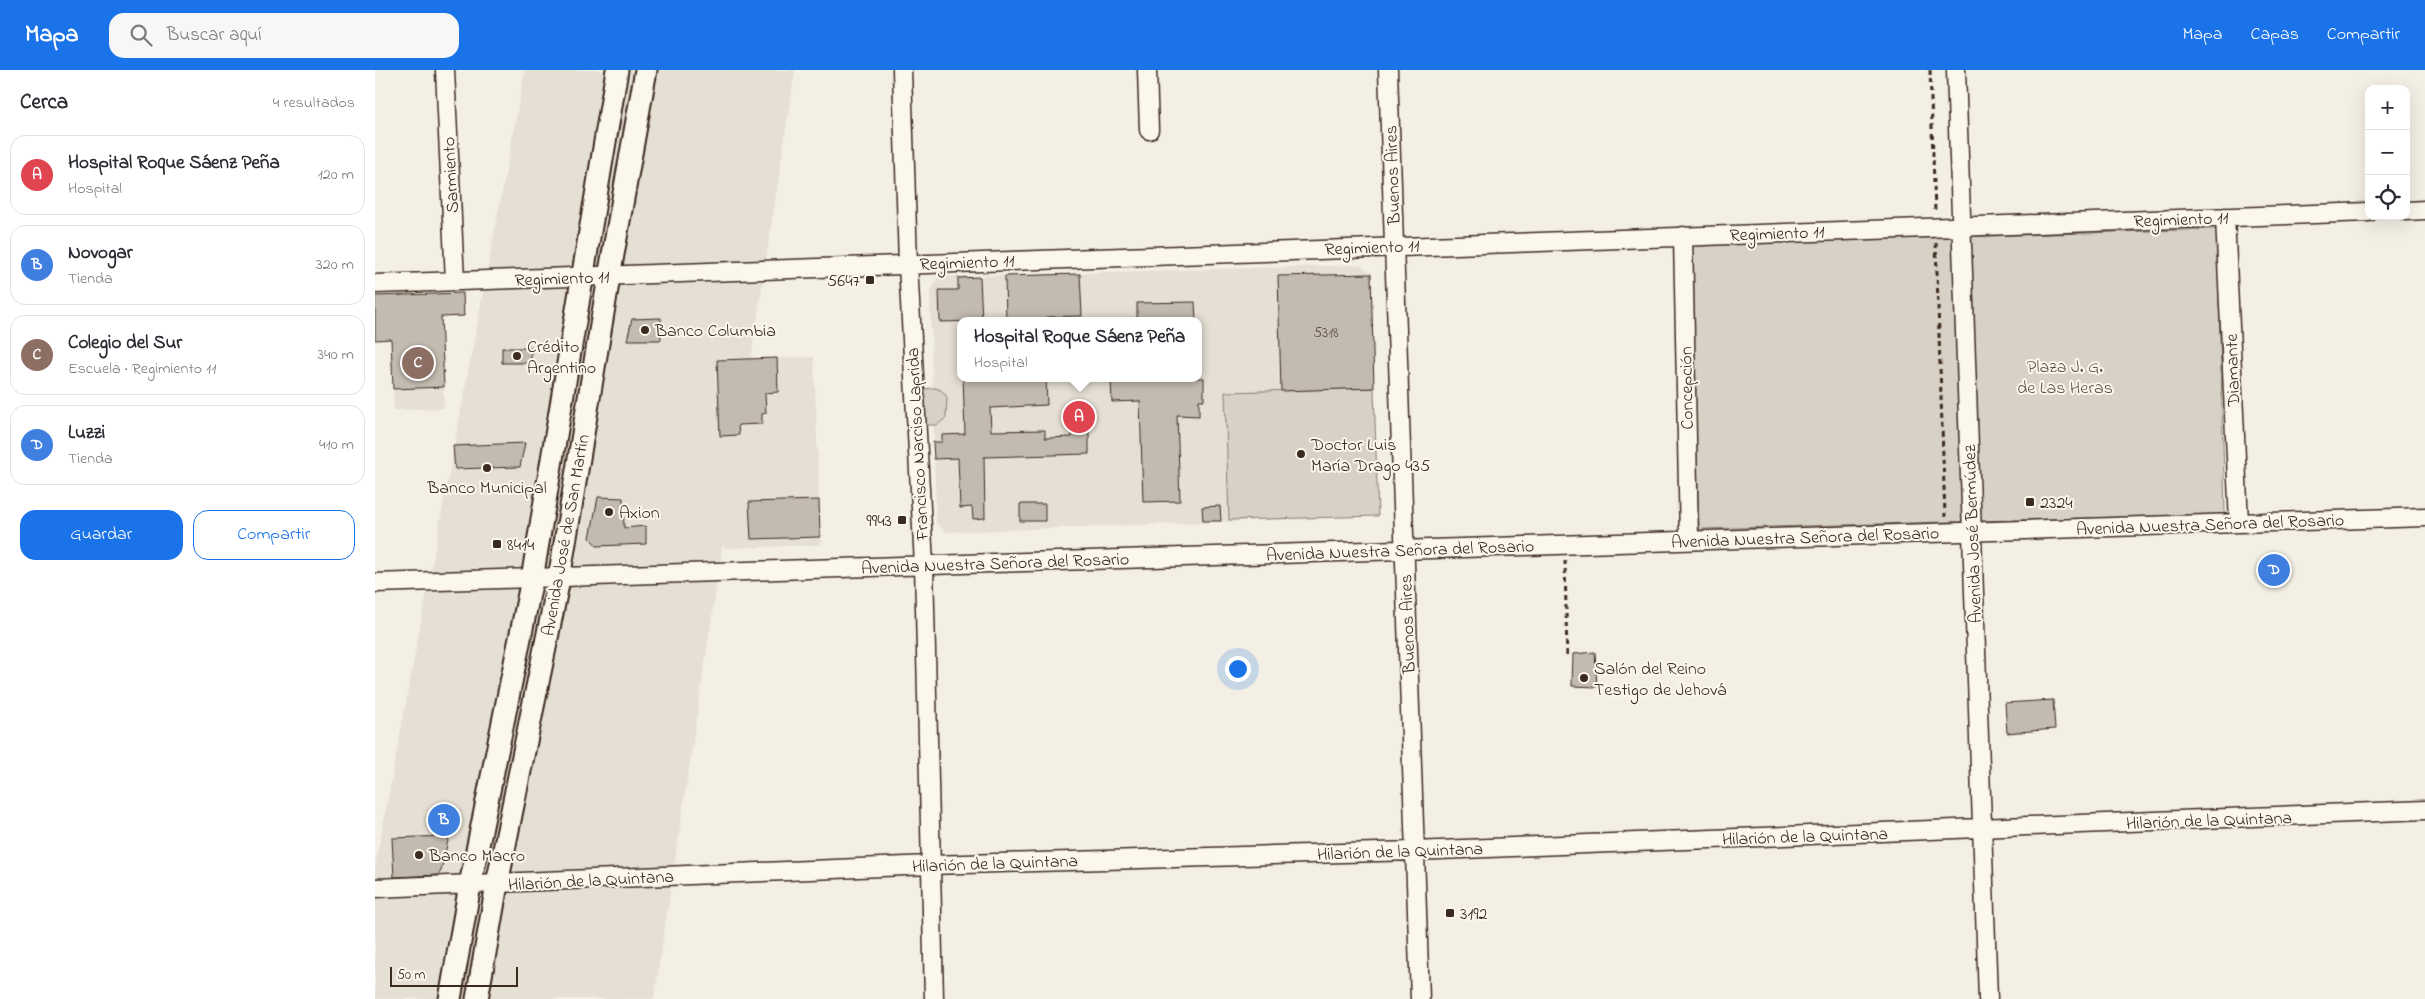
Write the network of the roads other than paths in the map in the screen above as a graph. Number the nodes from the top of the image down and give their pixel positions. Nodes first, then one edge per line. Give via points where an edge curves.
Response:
1 (445, 70) edge
2 (617, 70) edge
3 (646, 70) edge
4 (902, 70) edge
5 (1147, 70) edge
6 (1388, 70) edge
7 (1956, 70) edge
8 (1149, 130) dead end
9 (2425, 210) edge
10 (2410, 211) edge
11 (2365, 212) edge
12 (2225, 217) junction
13 (1961, 227) junction
14 (1683, 236) junction
15 (1395, 246) junction
16 (908, 264) junction
17 (609, 277) junction
18 (581, 278) junction
19 (455, 281) junction
20 (375, 284) edge
21 (2425, 517) edge
22 (2239, 523) junction
23 (1973, 532) junction
24 (1689, 540) junction
25 (1405, 550) junction
26 (924, 565) junction
27 (559, 579) junction
28 (532, 580) junction
29 (375, 583) edge
30 (2425, 810) edge
31 (1981, 829) junction
32 (1414, 851) junction
33 (931, 864) junction
34 (497, 884) junction
35 (470, 885) junction
36 (375, 888) edge
37 (450, 999) edge
38 (477, 999) edge
39 (934, 999) edge
40 (1419, 999) edge
41 (1987, 999) edge

1 - 19 street, Sarmiento
2 - 18 main road, Avenida José de San Martín
3 - 17 main road, Avenida José de San Martín
4 - 16 street, Francisco Narciso Laprida
5 - 8 street
6 - 15 street, Buenos Aires
7 - 13 street, Avenida José Bermúdez
9 - 10 street
11 - 12 street, Regimiento 11
12 - 13 street, Regimiento 11
12 - 22 street, Diamante
13 - 14 street, Regimiento 11
13 - 23 street, Avenida José Bermúdez
14 - 15 street, Regimiento 11
14 - 24 street, Concepción
15 - 16 street, Regimiento 11
15 - 25 street, Buenos Aires
16 - 17 street, Regimiento 11
16 - 26 street, Francisco Narciso Laprida
17 - 18 street, Regimiento 11
17 - 27 main road, Avenida José de San Martín
18 - 19 street, Regimiento 11
18 - 28 main road, Avenida José de San Martín
19 - 20 street, Regimiento 11
21 - 22 street, Avenida Nuestra Señora del Rosario
22 - 23 street, Avenida Nuestra Señora del Rosario
23 - 24 street, Avenida Nuestra Señora del Rosario
23 - 31 street, Avenida José Bermúdez
24 - 25 street, Avenida Nuestra Señora del Rosario
25 - 26 street, Avenida Nuestra Señora del Rosario
25 - 32 street, Buenos Aires
26 - 27 street, Avenida Nuestra Señora del Rosario
26 - 33 street, Francisco Narciso Laprida
27 - 28 street, Avenida Nuestra Señora del Rosario
27 - 34 main road, Avenida José de San Martín
28 - 29 street, Avenida Nuestra Señora del Rosario
28 - 35 main road, Avenida José de San Martín
30 - 31 street, Hilarión de la Quintana
31 - 32 street, Hilarión de la Quintana
31 - 41 street, Avenida José Bermúdez
32 - 33 street, Hilarión de la Quintana
32 - 40 street, Buenos Aires
33 - 34 street, Hilarión de la Quintana
33 - 39 street, Francisco Narciso Laprida
34 - 35 street, Hilarión de la Quintana
34 - 38 main road, Avenida José de San Martín
35 - 36 street, Hilarión de la Quintana
35 - 37 main road, Avenida José de San Martín

